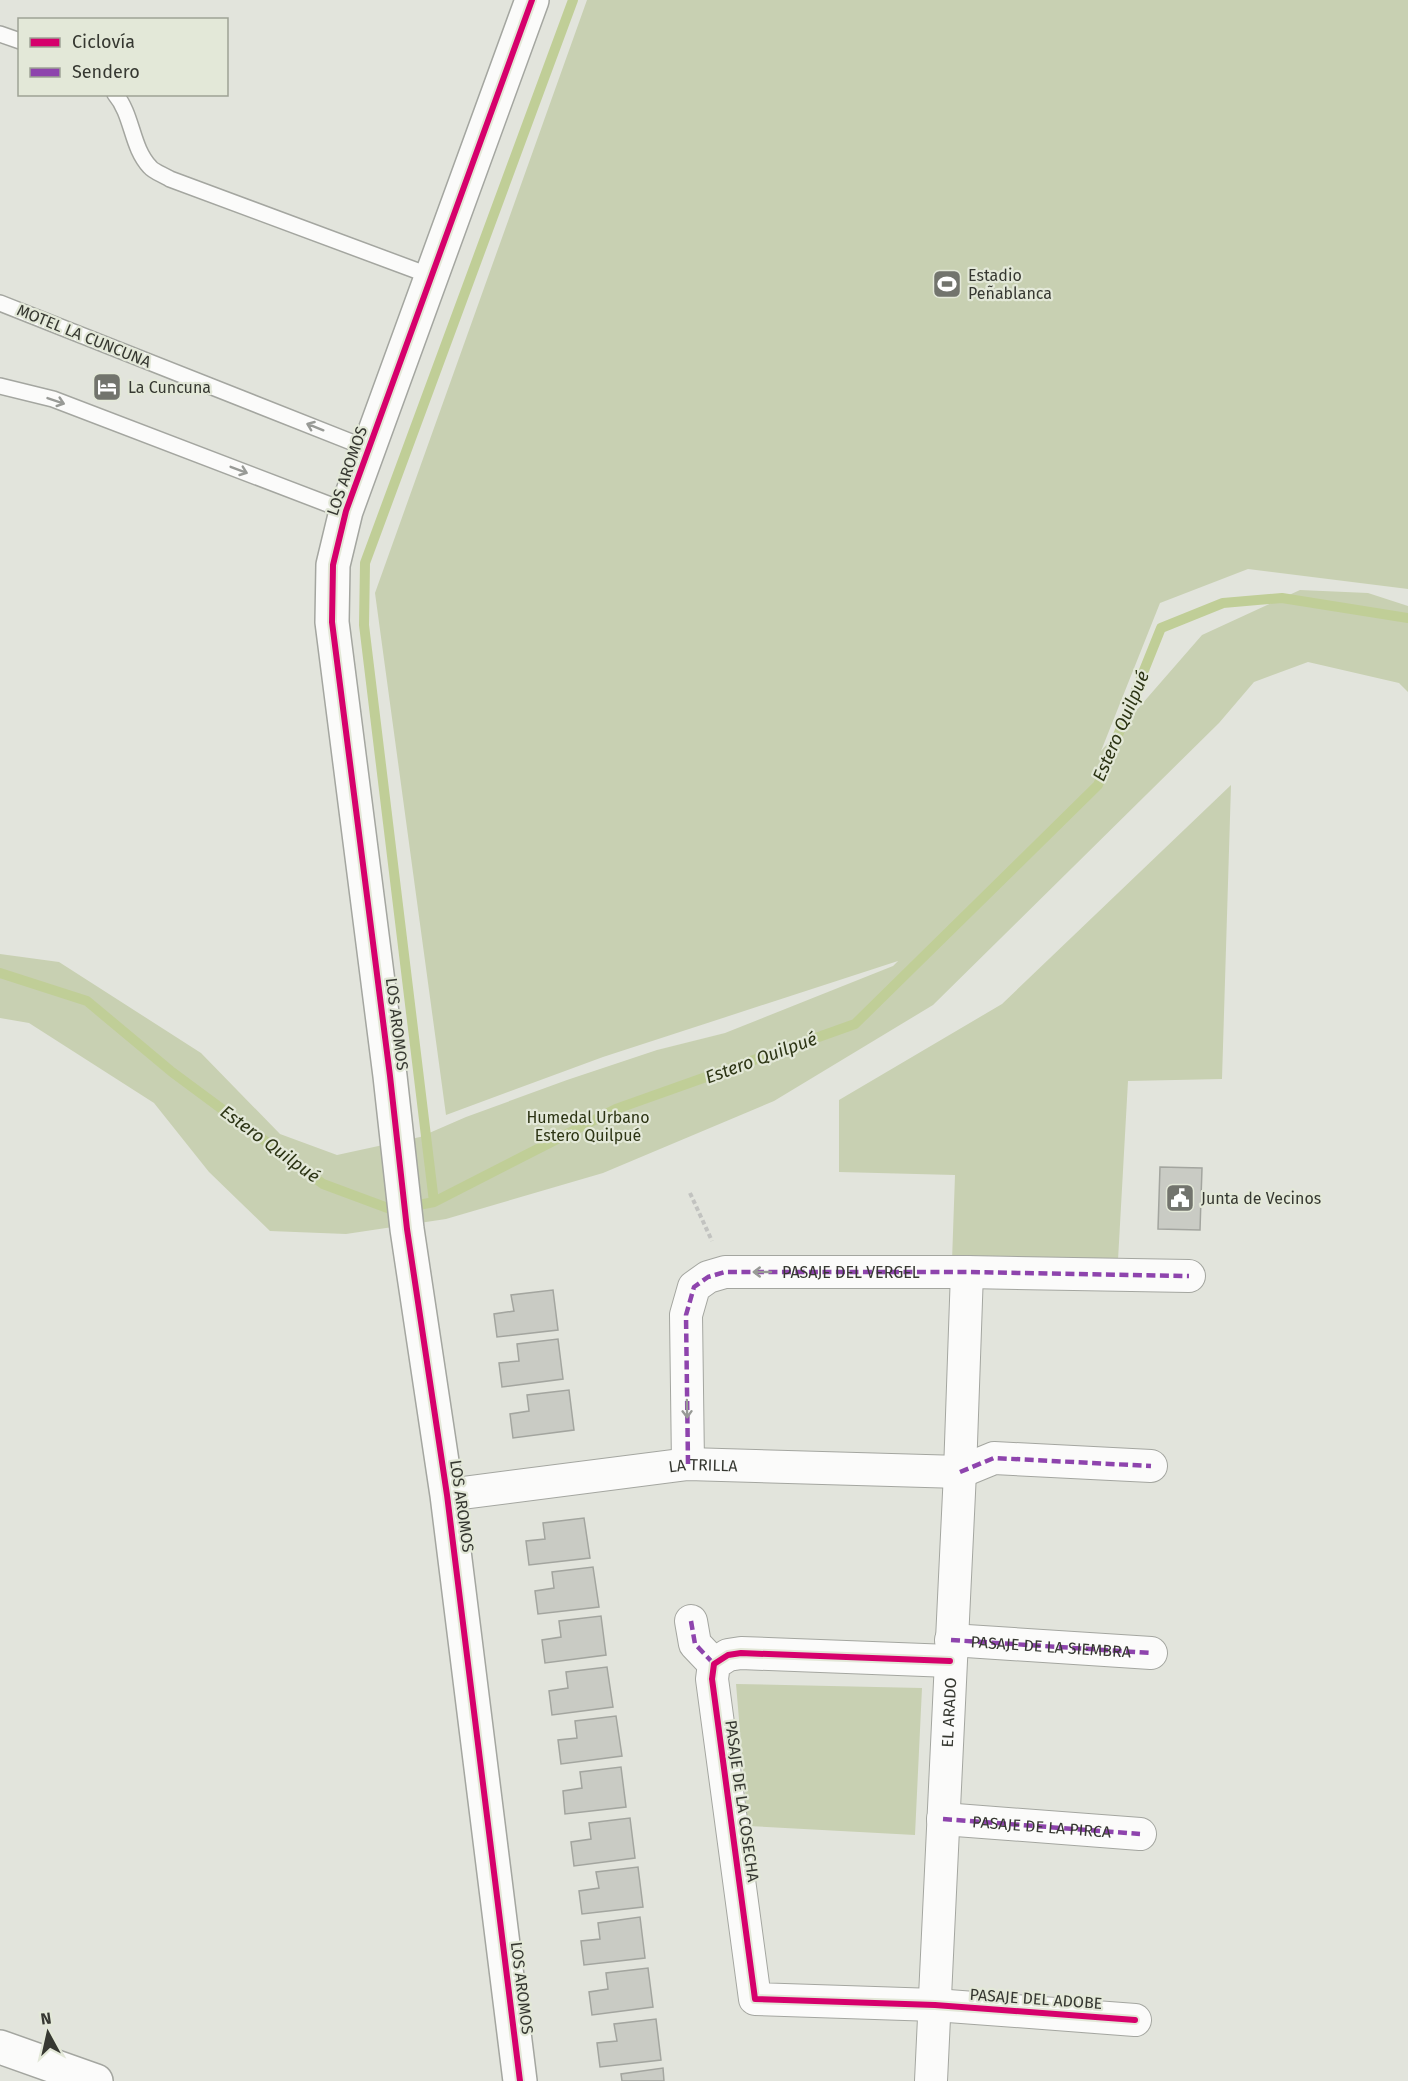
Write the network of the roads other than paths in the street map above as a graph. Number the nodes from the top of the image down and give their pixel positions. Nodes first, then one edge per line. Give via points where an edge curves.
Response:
1 (532, 0) edge
2 (0, 34) edge
3 (18, 40) edge
4 (117, 96) edge
5 (431, 276) junction
6 (0, 303) edge
7 (0, 386) edge
8 (369, 449) junction
9 (346, 511) junction
10 (967, 1272) junction
11 (1189, 1276) dead end
12 (688, 1464) junction
13 (1151, 1466) dead end
14 (960, 1472) junction
15 (447, 1495) junction
16 (691, 1621) dead end
17 (951, 1651) junction
18 (1151, 1653) dead end
19 (714, 1664) junction
20 (943, 1820) junction
21 (1140, 1834) dead end
22 (935, 2006) junction
23 (1135, 2020) dead end
24 (0, 2047) edge
25 (90, 2080) edge
26 (520, 2081) edge
27 (931, 2081) edge

1 - 5 street, LOS AROMOS
2 - 3 lane
4 - 5 lane via 137,148 150,169
5 - 8 street, LOS AROMOS
8 -> 6 lane, MOTEL LA CUNCUNA
7 -> 9 lane via 53,399
8 - 9 street, LOS AROMOS
9 - 15 street, LOS AROMOS via 333,565 332,622 407,1229
10 - 11 street, PASAJE DEL VERGEL
10 -> 12 street, PASAJE DEL VERGEL via 725,1272 708,1277 694,1287 686,1315
10 - 14 street, EL ARADO
12 - 14 street, LA TRILLA
12 - 15 street, LA TRILLA
13 - 14 street via 994,1458
14 - 17 street, EL ARADO
15 - 26 street, LOS AROMOS
16 - 19 street via 695,1644
17 - 18 street, PASAJE DE LA SIEMBRA
17 - 19 street via 741,1653 728,1655
17 - 20 street, EL ARADO
19 - 22 street, PASAJE DE LA COSECHA via 712,1679 755,1999
20 - 21 street, PASAJE DE LA PIRCA
20 - 22 street, EL ARADO
22 - 23 street, PASAJE DEL ADOBE
22 - 27 street, EL ARADO
24 - 25 street

